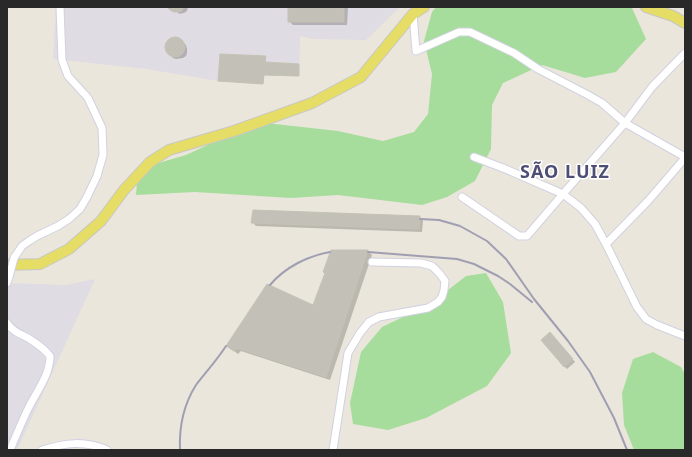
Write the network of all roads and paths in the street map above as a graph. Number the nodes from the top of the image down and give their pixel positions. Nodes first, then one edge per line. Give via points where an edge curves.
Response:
1 (60, 7) edge
2 (424, 7) edge
3 (646, 7) edge
4 (413, 14) junction
5 (685, 23) edge
6 (685, 52) edge
7 (625, 123) junction
8 (474, 157) dead end
9 (685, 158) edge
10 (563, 194) junction
11 (462, 197) dead end
12 (606, 244) junction
13 (11, 262) edge
14 (372, 262) dead end
15 (8, 280) edge
16 (7, 323) edge
17 (685, 336) edge
18 (10, 450) edge
19 (42, 450) edge
20 (107, 450) edge
21 (334, 450) edge

1 - 13 street via 62,60 68,76 88,98 102,128 103,155 97,176 80,209 69,219 22,246
2 - 4 main road
3 - 5 main road
4 - 7 street via 416,51 459,32 470,32 514,53 538,69 602,103
4 - 13 main road via 361,78 312,104 169,150 150,162 124,190 101,221 69,249 40,264
6 - 7 street via 652,87
7 - 9 street
7 - 10 street
8 - 10 street
9 - 12 street
10 - 11 street via 527,236 519,236
10 - 12 street via 581,208 595,224
12 - 17 street via 637,307 646,319
13 - 15 street, bridge
14 - 21 street via 421,263 432,266 445,281 444,290 438,302 428,308 379,317 369,322 360,333 348,353
16 - 18 street via 50,356 50,365
19 - 20 street via 80,443

